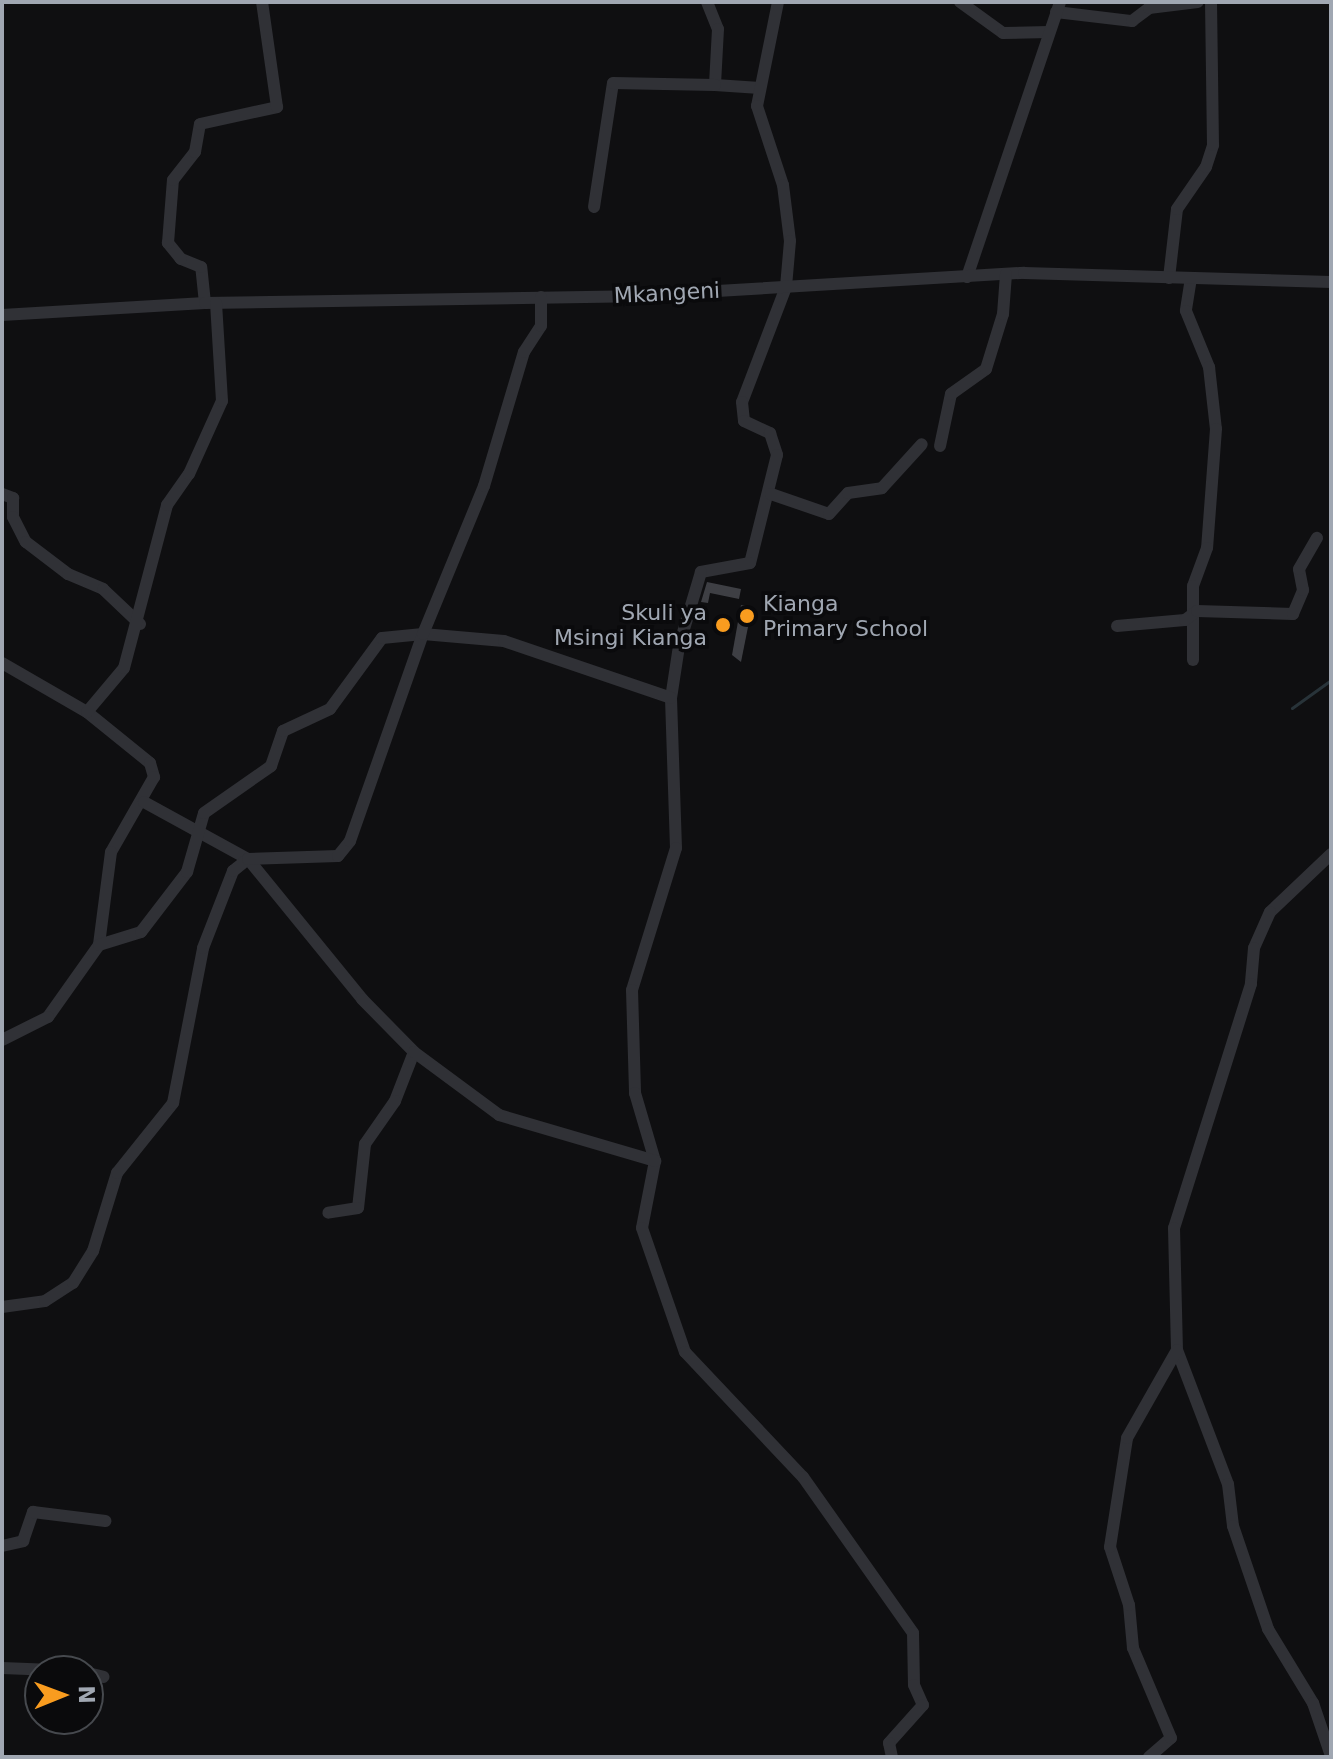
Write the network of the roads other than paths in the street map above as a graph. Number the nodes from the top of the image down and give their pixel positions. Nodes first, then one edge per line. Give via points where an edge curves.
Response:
1 (262, 2) edge
2 (707, 2) edge
3 (778, 2) edge
4 (960, 2) edge
5 (1198, 2) edge
6 (1211, 2) edge
7 (1058, 7) edge
8 (1049, 32) junction
9 (715, 85) junction
10 (760, 88) junction
11 (594, 207) dead end
12 (1006, 274) junction
13 (967, 277) junction
14 (1169, 278) junction
15 (1191, 278) junction
16 (1331, 282) edge
17 (786, 287) junction
18 (541, 297) junction
19 (211, 303) junction
20 (2, 315) edge
21 (922, 444) dead end
22 (940, 446) dead end
23 (2, 494) edge
24 (771, 494) junction
25 (1317, 538) dead end
26 (1197, 611) junction
27 (140, 624) junction
28 (1117, 626) dead end
29 (423, 634) junction
30 (1193, 660) dead end
31 (2, 663) edge
32 (671, 698) junction
33 (87, 712) junction
34 (144, 802) junction
35 (199, 829) junction
36 (1331, 854) edge
37 (248, 859) junction
38 (99, 945) junction
39 (2, 1040) edge
40 (414, 1052) junction
41 (655, 1161) junction
42 (328, 1213) dead end
43 (2, 1307) edge
44 (1177, 1350) junction
45 (105, 1521) dead end
46 (2, 1546) edge
47 (2, 1668) edge
48 (24, 1669) edge
49 (1331, 1756) edge
50 (892, 1757) edge
51 (1149, 1757) edge

1 - 19 street via 277,107 200,124 195,152 173,180 168,243 181,259 201,267
2 - 9 street via 718,29
3 - 10 street
4 - 8 street via 1003,33
5 - 7 street via 1149,8 1132,21
6 - 14 street via 1213,145 1206,167 1177,209
7 - 8 street
8 - 13 street
9 - 10 street
9 - 11 street via 613,83
10 - 17 street via 759,120 785,199 790,241
12 - 13 street, Mkangeni
12 - 14 street, Mkangeni
12 - 22 street via 1003,314 986,369 951,394
13 - 17 street, Mkangeni
14 - 15 street, Mkangeni
15 - 16 street, Mkangeni
15 - 26 street via 1186,311 1209,367 1216,429 1207,548 1193,586
17 - 18 street, Mkangeni
17 - 24 street via 742,402 744,421 770,433 774,444
18 - 19 street, Mkangeni
18 - 29 street via 541,326 524,352 484,486
19 - 20 street, Mkangeni
19 - 27 street via 222,401 189,474 167,505 151,555
21 - 24 street via 882,488 848,493 829,514
23 - 27 street via 13,498 16,528 26,542 68,574 103,589
24 - 32 street via 750,563 701,572
25 - 26 street via 1299,569 1303,590 1293,614
26 - 28 street via 1185,620
26 - 30 street
27 - 33 street via 124,668
29 - 32 street via 504,641
29 - 35 street via 382,638 330,709 283,731 271,766 204,813
29 - 37 street via 350,841 338,856
31 - 33 street
32 - 41 street via 676,848 632,990 635,1093
33 - 34 street via 150,763 154,777
34 - 35 street
34 - 38 street via 107,866
35 - 37 street
35 - 38 street via 187,872 167,903 141,932
36 - 44 street via 1270,912 1254,948 1251,984 1174,1228
37 - 40 street via 357,994
37 - 43 street via 233,871 203,948 173,1103 117,1173 89,1258 62,1293
38 - 39 street via 48,1017
40 - 41 street via 499,1115
40 - 42 street via 395,1101 365,1144 358,1208
41 - 50 street via 642,1228 685,1352 803,1477 913,1633 914,1685 923,1705 889,1743
44 - 49 street via 1228,1484 1233,1526 1268,1629 1313,1703
44 - 51 street via 1127,1438 1110,1547 1129,1605 1133,1648 1171,1738
45 - 46 street via 33,1512 23,1541
47 - 48 street

